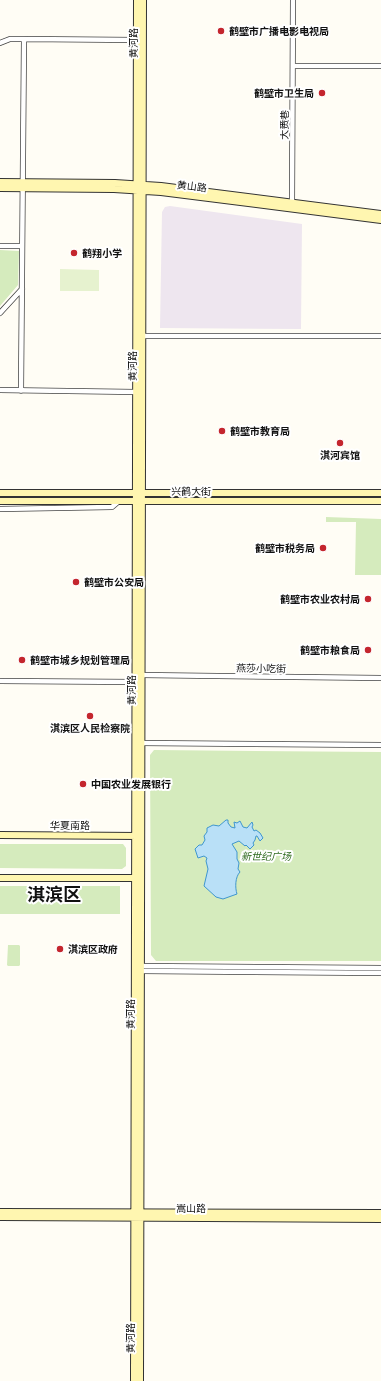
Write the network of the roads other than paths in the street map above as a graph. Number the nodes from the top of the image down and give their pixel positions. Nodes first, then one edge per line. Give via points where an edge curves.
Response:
1 (137, 0) edge
2 (143, 0) edge
3 (293, 0) edge
4 (24, 40) junction
5 (137, 40) junction
6 (0, 43) edge
7 (293, 66) junction
8 (381, 66) edge
9 (0, 182) edge
10 (23, 185) junction
11 (0, 188) edge
12 (140, 188) junction
13 (292, 203) junction
14 (381, 214) edge
15 (381, 220) edge
16 (0, 246) edge
17 (22, 246) junction
18 (22, 289) junction
19 (0, 313) edge
20 (142, 336) junction
21 (381, 336) edge
22 (0, 390) edge
23 (21, 391) junction
24 (136, 392) junction
25 (0, 493) edge
26 (139, 493) junction
27 (381, 493) edge
28 (0, 500) edge
29 (119, 501) junction
30 (139, 501) junction
31 (381, 501) edge
32 (0, 508) edge
33 (141, 675) junction
34 (381, 678) edge
35 (0, 681) edge
36 (136, 682) junction
37 (138, 742) junction
38 (381, 745) edge
39 (0, 835) edge
40 (138, 836) junction
41 (0, 878) edge
42 (138, 878) junction
43 (141, 968) junction
44 (381, 968) edge
45 (381, 973) edge
46 (0, 1212) edge
47 (381, 1213) edge
48 (137, 1215) junction
49 (0, 1217) edge
50 (381, 1219) edge
51 (134, 1381) edge
52 (140, 1381) edge

1 - 5 main road, 黄河路
2 - 12 main road, 黄河路
3 - 7 street, 大赉巷
4 - 5 street
4 - 6 street via 10,39
4 - 10 street
5 - 12 main road, 黄河路
7 - 8 street
7 - 13 street, 大赉巷
9 - 10 main road, 黄山路
10 - 11 main road, 黄山路
10 - 12 main road, 黄山路
10 - 17 street
12 - 13 main road, 黄山路
12 - 15 main road, 黄山路
12 - 20 main road, 黄河路
12 - 24 main road, 黄河路
13 - 14 main road, 黄山路
16 - 17 street
17 - 18 street
18 - 19 street
18 - 23 street
20 - 21 street
20 - 26 main road, 黄河路
22 - 23 street
23 - 24 street
24 - 26 main road, 黄河路
25 - 26 main road, 兴鹤大街
26 - 27 main road, 兴鹤大街
26 - 30 main road, 黄河路
28 - 29 main road, 兴鹤大街
29 - 30 main road, 兴鹤大街
29 - 32 street via 112,508
30 - 31 main road, 兴鹤大街
30 - 33 main road, 黄河路
30 - 36 main road, 黄河路
33 - 34 street, 燕莎小吃街
33 - 37 main road, 黄河路
35 - 36 street
36 - 37 main road, 黄河路
37 - 38 street
37 - 40 main road, 黄河路
39 - 40 main road, 华夏南路
40 - 42 main road, 黄河路
41 - 42 main road
42 - 43 main road, 黄河路
42 - 48 main road, 黄河路
43 - 44 street
43 - 45 street
43 - 48 main road, 黄河路
46 - 48 main road, 嵩山路
47 - 48 main road, 嵩山路
48 - 49 main road, 嵩山路
48 - 50 main road, 嵩山路
48 - 51 main road, 黄河路
48 - 52 main road, 黄河路

